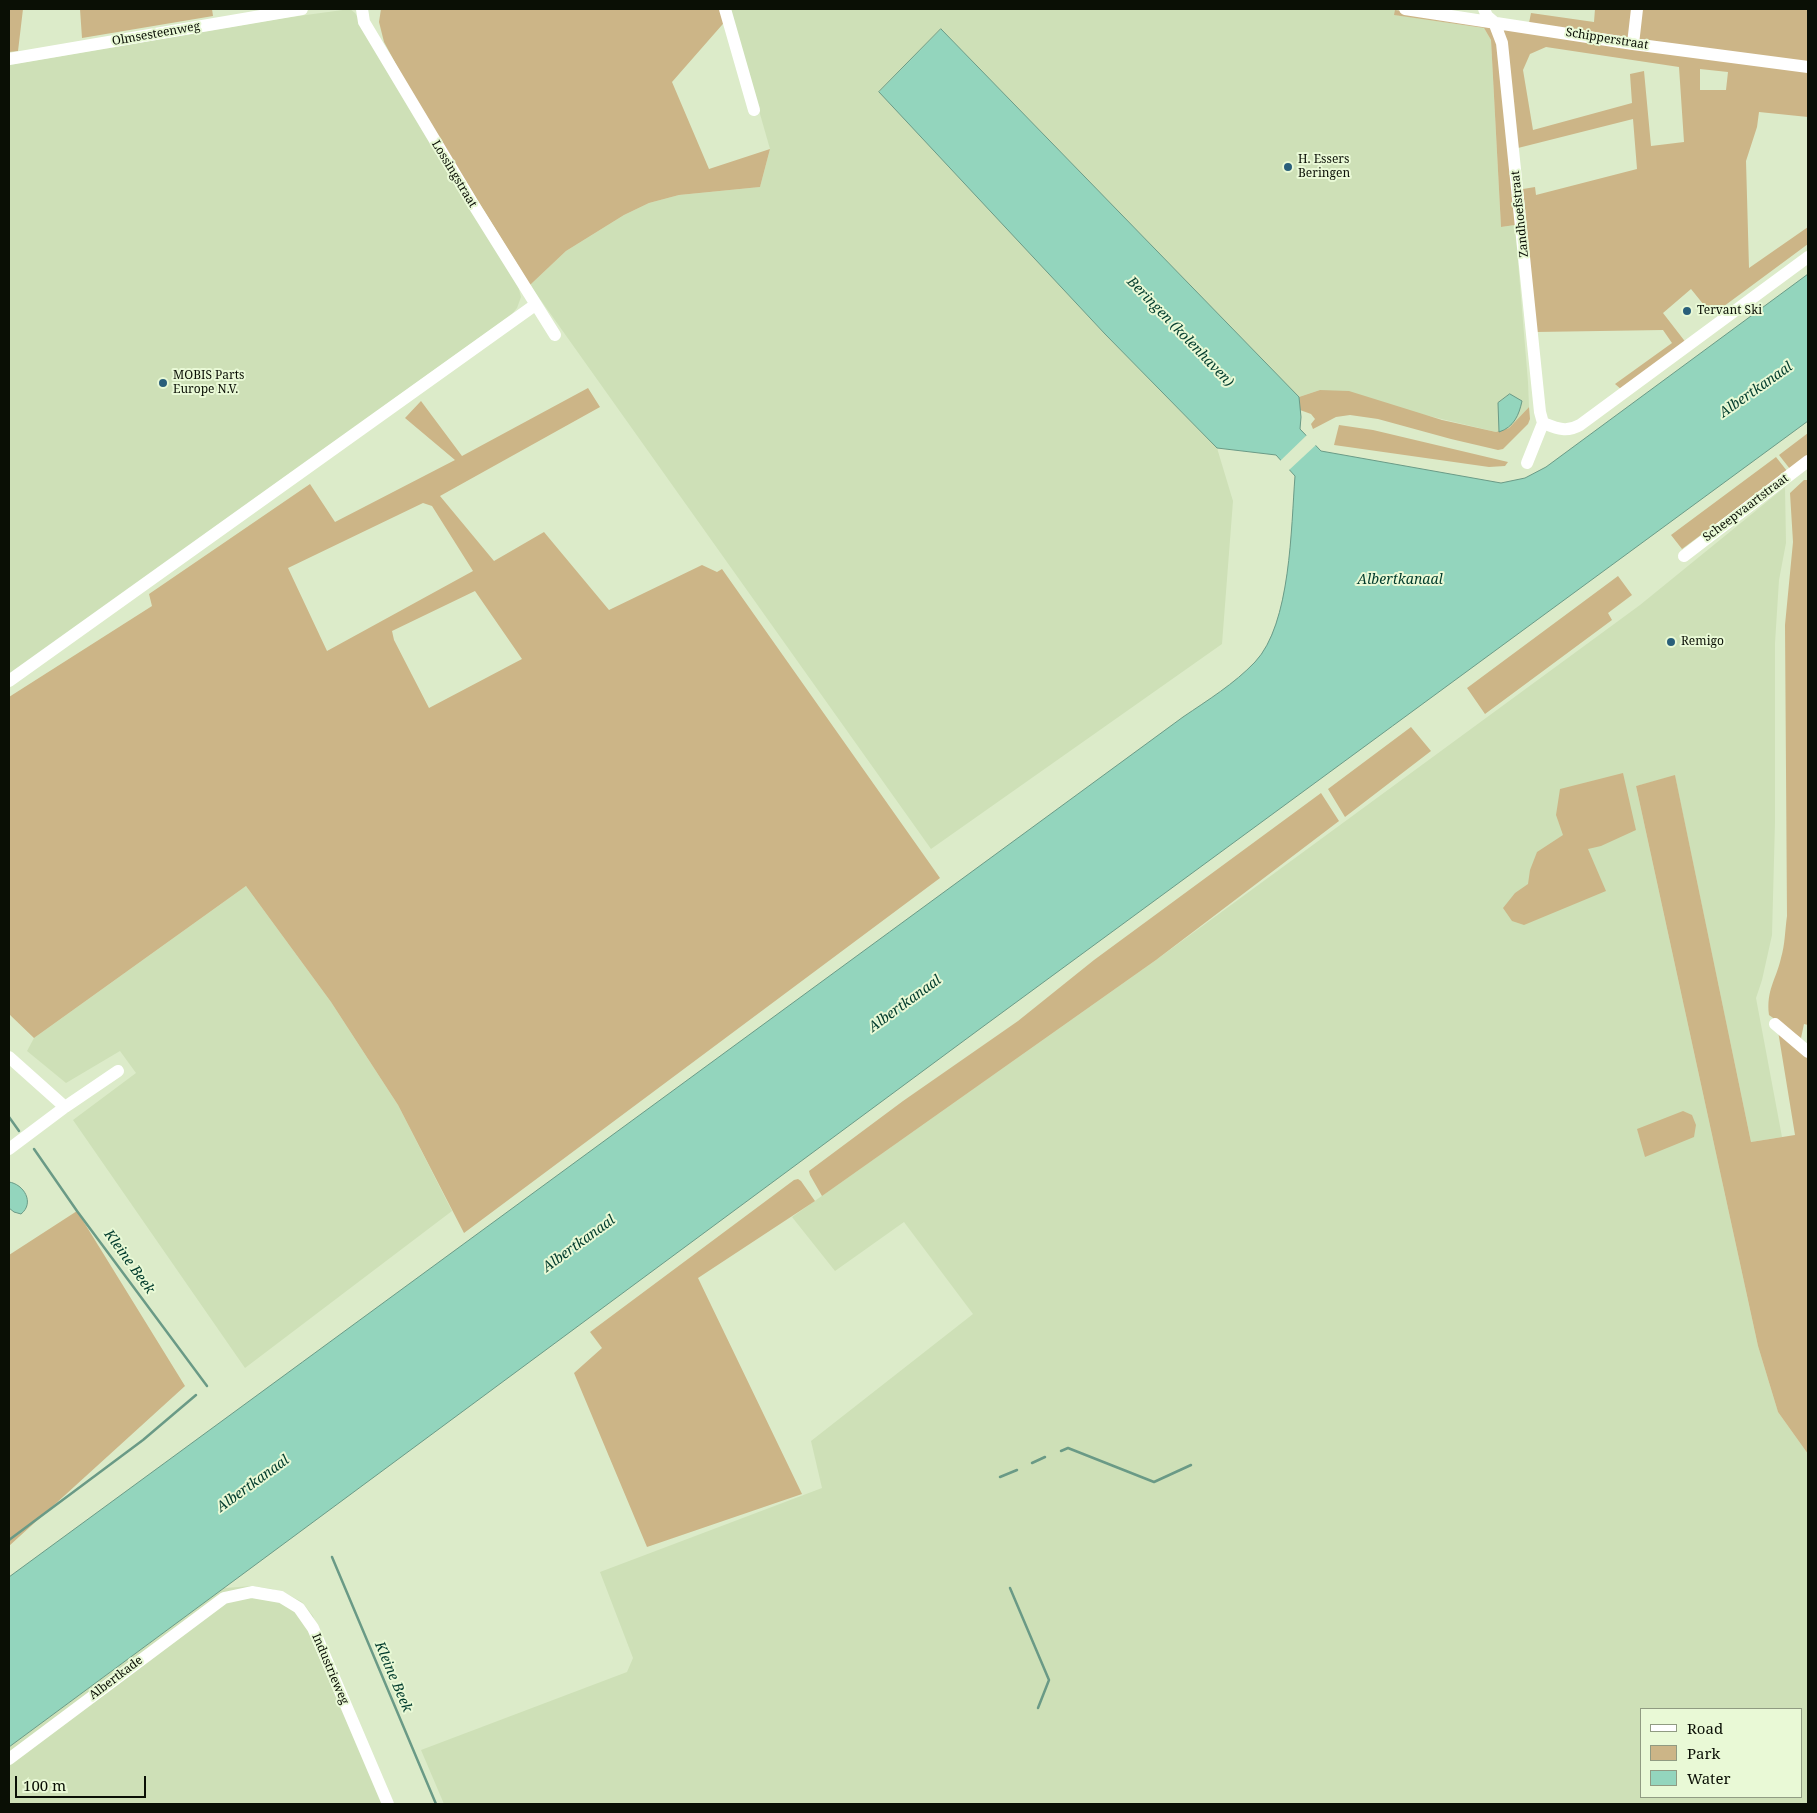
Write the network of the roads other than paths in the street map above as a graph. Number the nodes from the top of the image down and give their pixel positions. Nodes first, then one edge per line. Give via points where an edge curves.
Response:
1 (302, 9) edge
2 (362, 9) edge
3 (725, 9) edge
4 (1405, 9) edge
5 (1484, 9) edge
6 (1637, 9) edge
7 (1494, 22) junction
8 (1632, 44) junction
9 (9, 59) edge
10 (1808, 66) edge
11 (754, 110) dead end
12 (1808, 257) edge
13 (535, 305) junction
14 (555, 335) dead end
15 (1543, 423) junction
16 (1808, 461) edge
17 (1527, 463) dead end
18 (1684, 556) dead end
19 (9, 681) edge
20 (1775, 1024) dead end
21 (1808, 1052) edge
22 (9, 1058) edge
23 (118, 1071) dead end
24 (65, 1107) junction
25 (9, 1149) edge
26 (224, 1598) joint
27 (9, 1759) edge
28 (388, 1804) edge

1 - 9 street, Olmsesteenweg
2 - 13 street, Lossingstraat via 364,22 414,108
3 - 11 street
4 - 7 street, Schipperstraat
5 - 7 street, Zandhoefstraat
6 - 8 street
7 - 8 street, Schipperstraat
7 - 15 street, Zandhoefstraat via 1502,43
8 - 10 street, Schipperstraat
12 - 15 street via 1574,429 1562,430
13 - 14 street, Lossingstraat
13 - 19 street
15 - 17 street
16 - 18 street, Scheepvaartstraat
20 - 21 street
22 - 24 street
23 - 24 street
24 - 25 street
26 - 27 street, Albertkade
26 - 28 street, Industrieweg via 252,1592 281,1597 299,1608 313,1628

